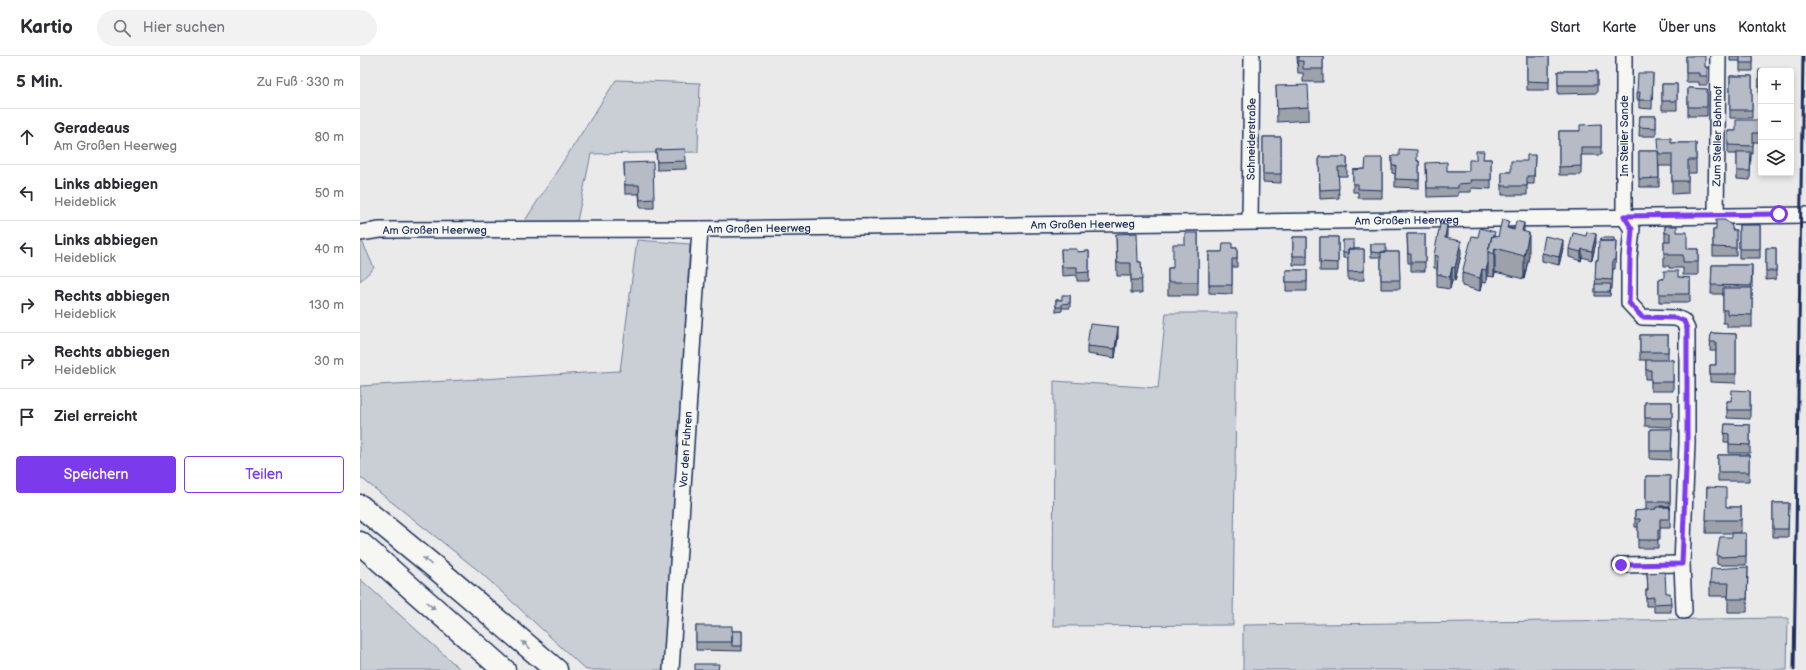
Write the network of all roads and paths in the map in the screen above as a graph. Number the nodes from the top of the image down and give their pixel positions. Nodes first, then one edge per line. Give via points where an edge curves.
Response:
1 (1252, 56) edge
2 (1624, 56) edge
3 (1718, 56) edge
4 (1716, 215) junction
5 (1806, 215) edge
6 (1624, 216) junction
7 (1250, 221) junction
8 (700, 229) junction
9 (360, 233) edge
10 (360, 506) edge
11 (360, 543) edge
12 (1682, 564) junction
13 (1621, 565) dead end
14 (1684, 611) dead end
15 (504, 670) edge
16 (556, 670) edge
17 (671, 670) edge

1 - 7 street, Schneiderstraße
2 - 6 street, Im Steller Sande
3 - 4 street, Zum Steller Bahnhof
4 - 5 street, Am Großen Heerweg
4 - 6 street, Am Großen Heerweg
6 - 7 street, Am Großen Heerweg
6 - 12 street via 1632,229 1629,303 1642,317 1676,318 1684,321 1687,329 1687,444
7 - 8 street, Am Großen Heerweg
8 - 9 street, Am Großen Heerweg via 380,230
8 - 17 street, Vor den Fuhren
16 -> 10 highway
11 -> 15 highway
12 - 13 street
12 - 14 street

